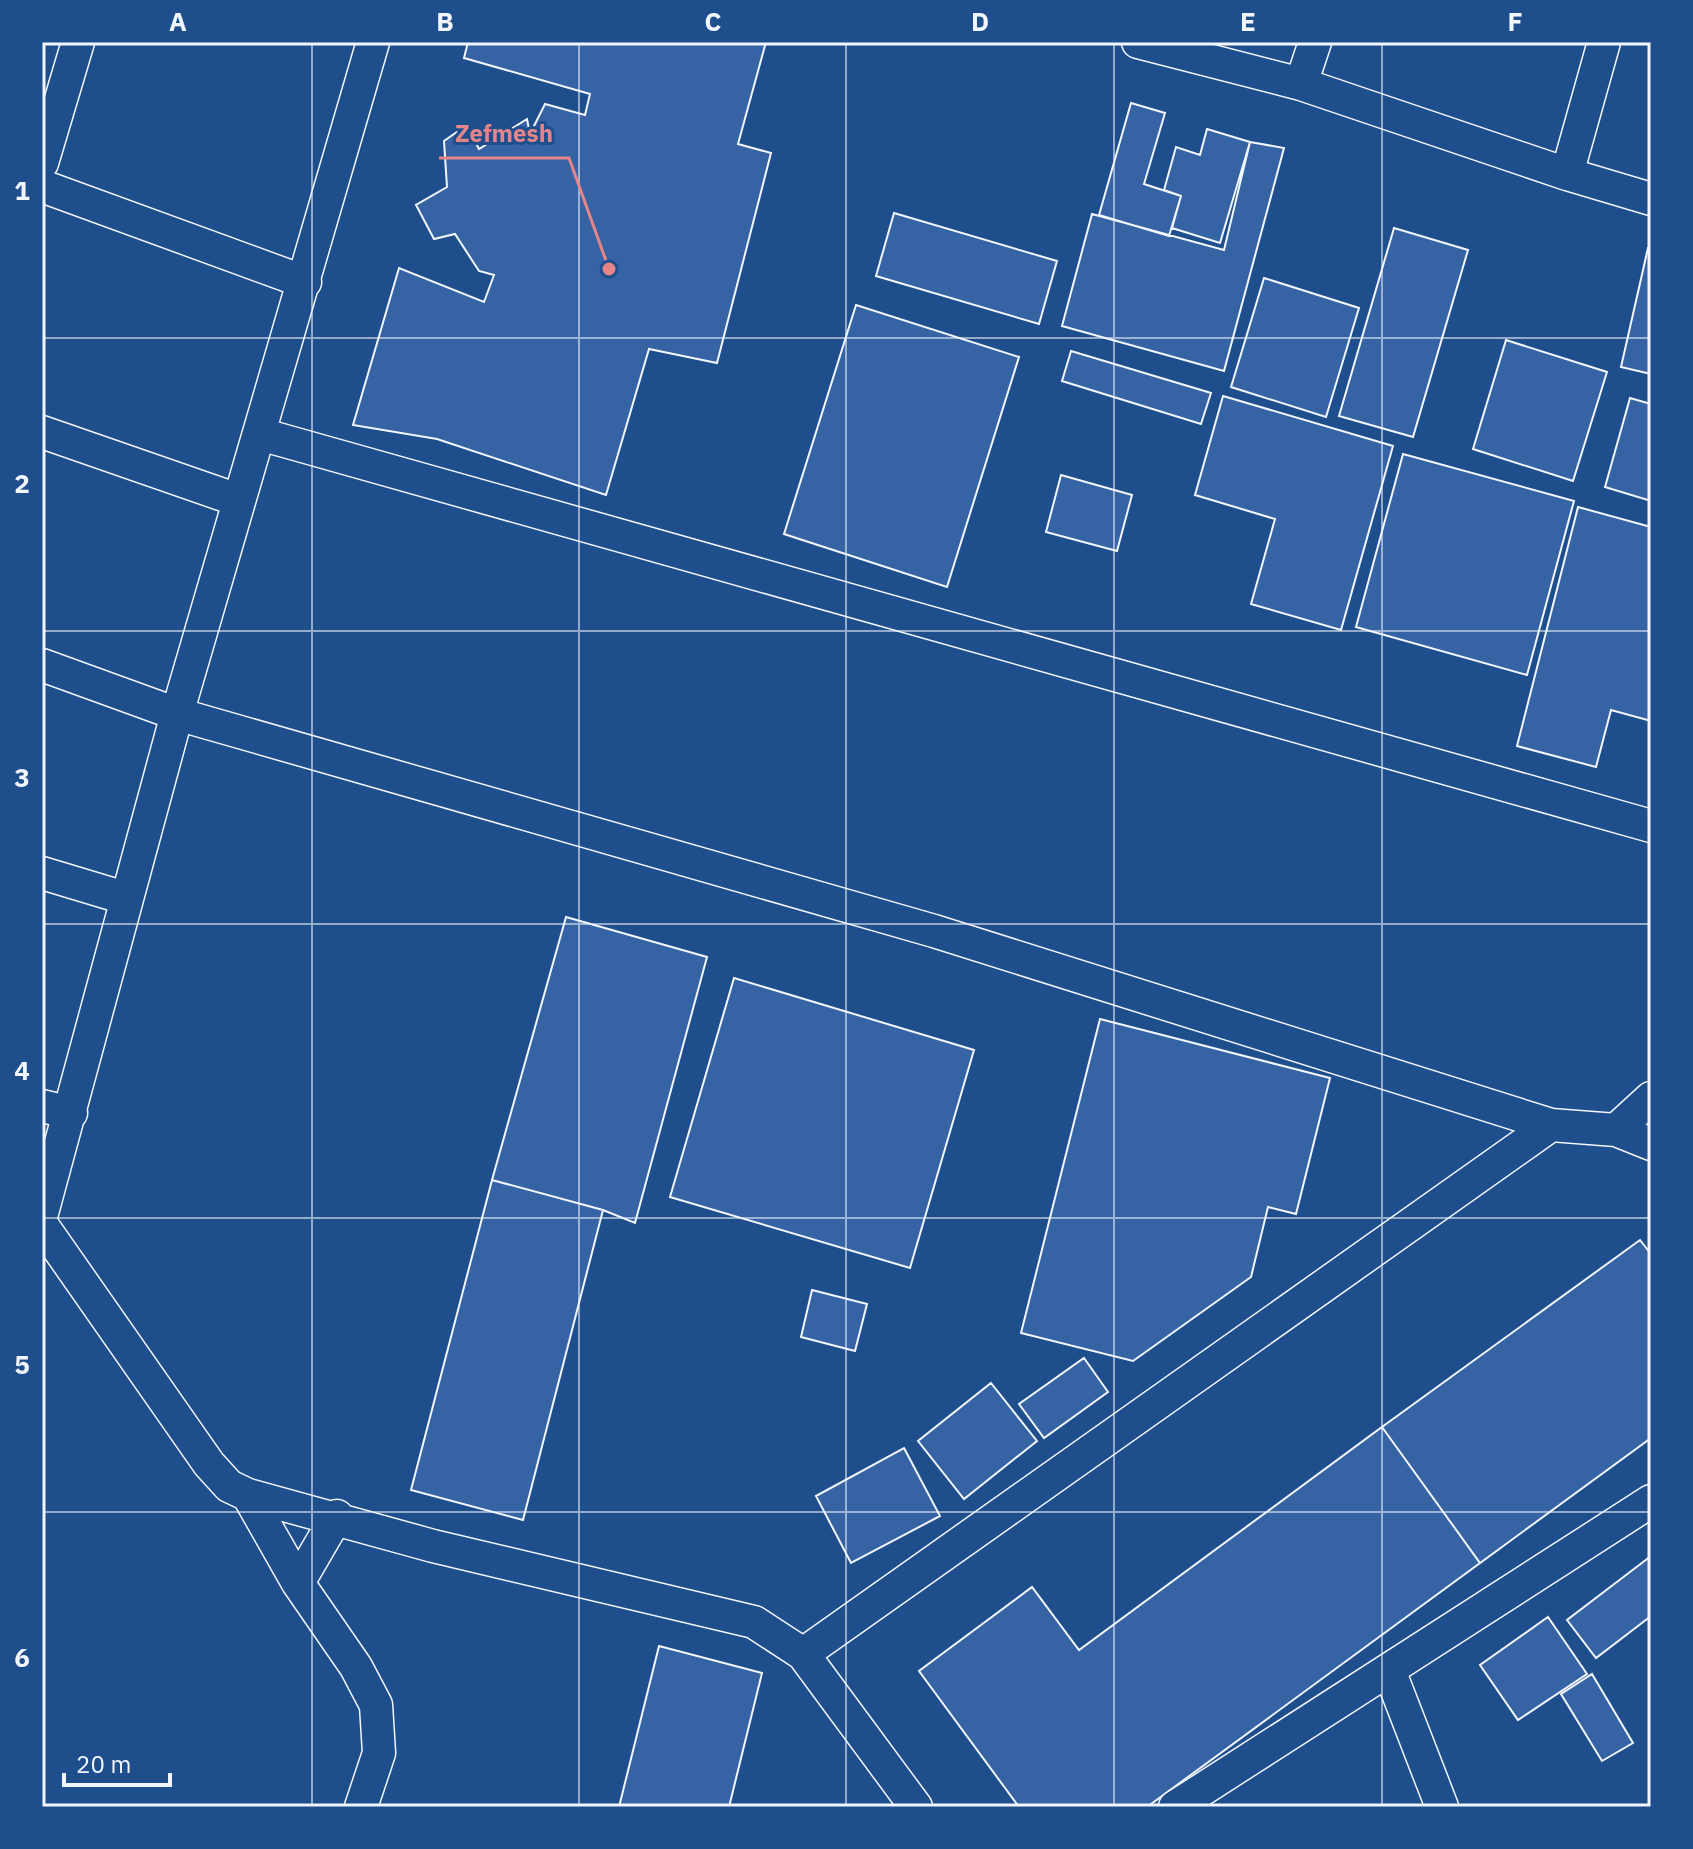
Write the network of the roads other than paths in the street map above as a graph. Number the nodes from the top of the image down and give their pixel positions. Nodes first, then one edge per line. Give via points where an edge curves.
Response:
1 (78, 42) edge
2 (373, 42) edge
3 (1138, 42) edge
4 (1315, 42) edge
5 (1604, 42) edge
6 (1301, 84) junction
7 (42, 163) edge
8 (1567, 174) junction
9 (42, 186) edge
10 (1651, 199) edge
11 (305, 282) junction
12 (42, 432) edge
13 (260, 434) junction
14 (238, 500) junction
15 (42, 665) edge
16 (177, 714) junction
17 (1651, 826) edge
18 (42, 873) edge
19 (125, 898) junction
20 (1651, 1098) edge
21 (56, 1110) edge
22 (1551, 1125) junction
23 (1616, 1130) junction
24 (1651, 1144) edge
25 (42, 1213) edge
26 (42, 1225) edge
27 (248, 1495) junction
28 (1651, 1501) edge
29 (337, 1516) junction
30 (298, 1583) junction
31 (803, 1654) junction
32 (1389, 1670) junction
33 (361, 1807) edge
34 (916, 1807) edge
35 (1175, 1807) edge
36 (1442, 1807) edge

1 - 7 street
2 - 11 street
3 - 6 street
4 - 6 street
5 - 8 street
6 - 8 street
8 - 10 street
9 - 11 street
11 - 13 street
12 - 14 street
13 - 14 street
13 - 17 street
14 - 16 street
15 - 16 street
16 - 19 street
16 - 22 street via 934,931
18 - 19 street
19 - 21 street
20 - 23 street
21 - 25 street
22 - 23 street
22 - 31 street
23 - 24 street
26 - 27 street via 209,1464 229,1486
27 - 29 street
27 - 30 street
28 - 32 street
29 - 30 street
29 - 31 street via 433,1546 754,1622
30 - 33 street via 376,1705 379,1753
31 - 34 street
32 - 35 street
32 - 36 street

